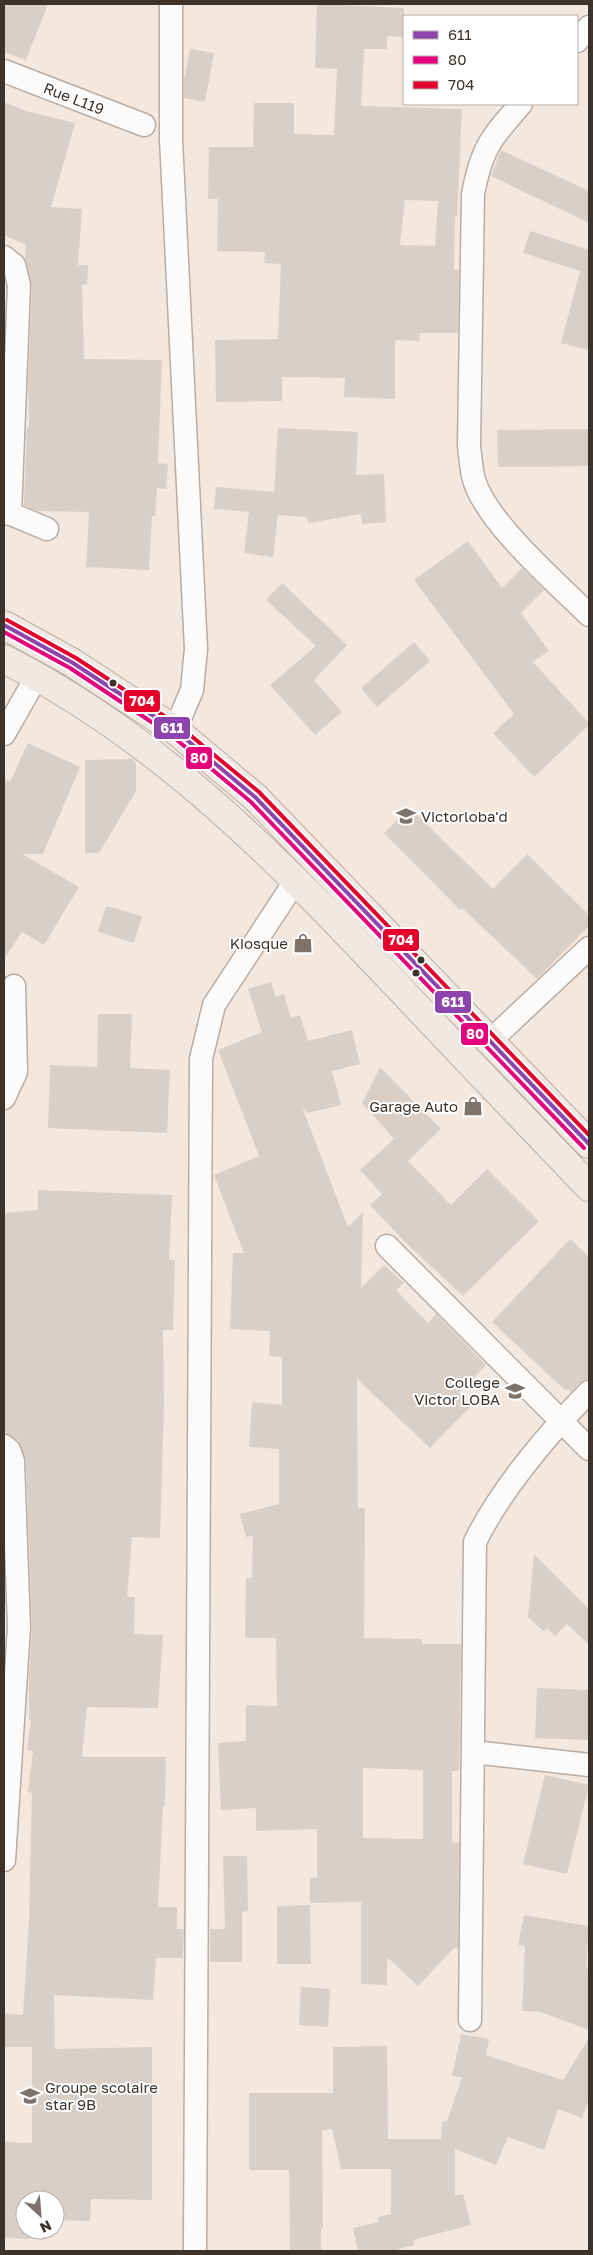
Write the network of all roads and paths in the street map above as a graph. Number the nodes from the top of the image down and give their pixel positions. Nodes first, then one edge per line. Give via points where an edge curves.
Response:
1 (171, 4) edge
2 (589, 27) edge
3 (578, 40) edge
4 (4, 71) edge
5 (521, 105) edge
6 (144, 126) dead end
7 (4, 257) edge
8 (7, 512) edge
9 (47, 529) dead end
10 (589, 615) edge
11 (4, 625) edge
12 (4, 659) edge
13 (37, 676) junction
14 (174, 730) junction
15 (4, 734) edge
16 (296, 880) junction
17 (589, 948) edge
18 (14, 986) dead end
19 (490, 1041) junction
20 (4, 1098) edge
21 (589, 1144) edge
22 (589, 1187) edge
23 (387, 1246) dead end
24 (589, 1392) edge
25 (561, 1420) junction
26 (4, 1446) edge
27 (589, 1449) edge
28 (11, 1623) edge
29 (473, 1752) junction
30 (589, 1765) edge
31 (4, 1832) edge
32 (4, 1860) edge
33 (470, 2020) dead end
34 (195, 2251) edge

1 - 14 street via 171,150 196,649 192,690
2 - 3 street
4 - 6 street, Rue L119
5 - 10 street via 493,135 479,163 473,194 469,446 473,478 485,501 514,540
7 - 8 street via 14,265 19,286
8 - 9 street
11 - 14 main road via 73,663
12 - 13 main road
13 - 15 street
13 - 16 main road via 96,711 159,757
14 - 19 main road via 255,796
16 - 22 main road
16 - 34 street via 214,1005 202,1059
17 - 19 street
18 - 20 street via 16,1072
19 - 21 main road
23 - 25 street
24 - 25 street
25 - 27 street
25 - 29 street via 486,1520 475,1542
26 - 28 street via 13,1461
28 - 31 street
29 - 30 street
29 - 33 street
31 - 32 street

